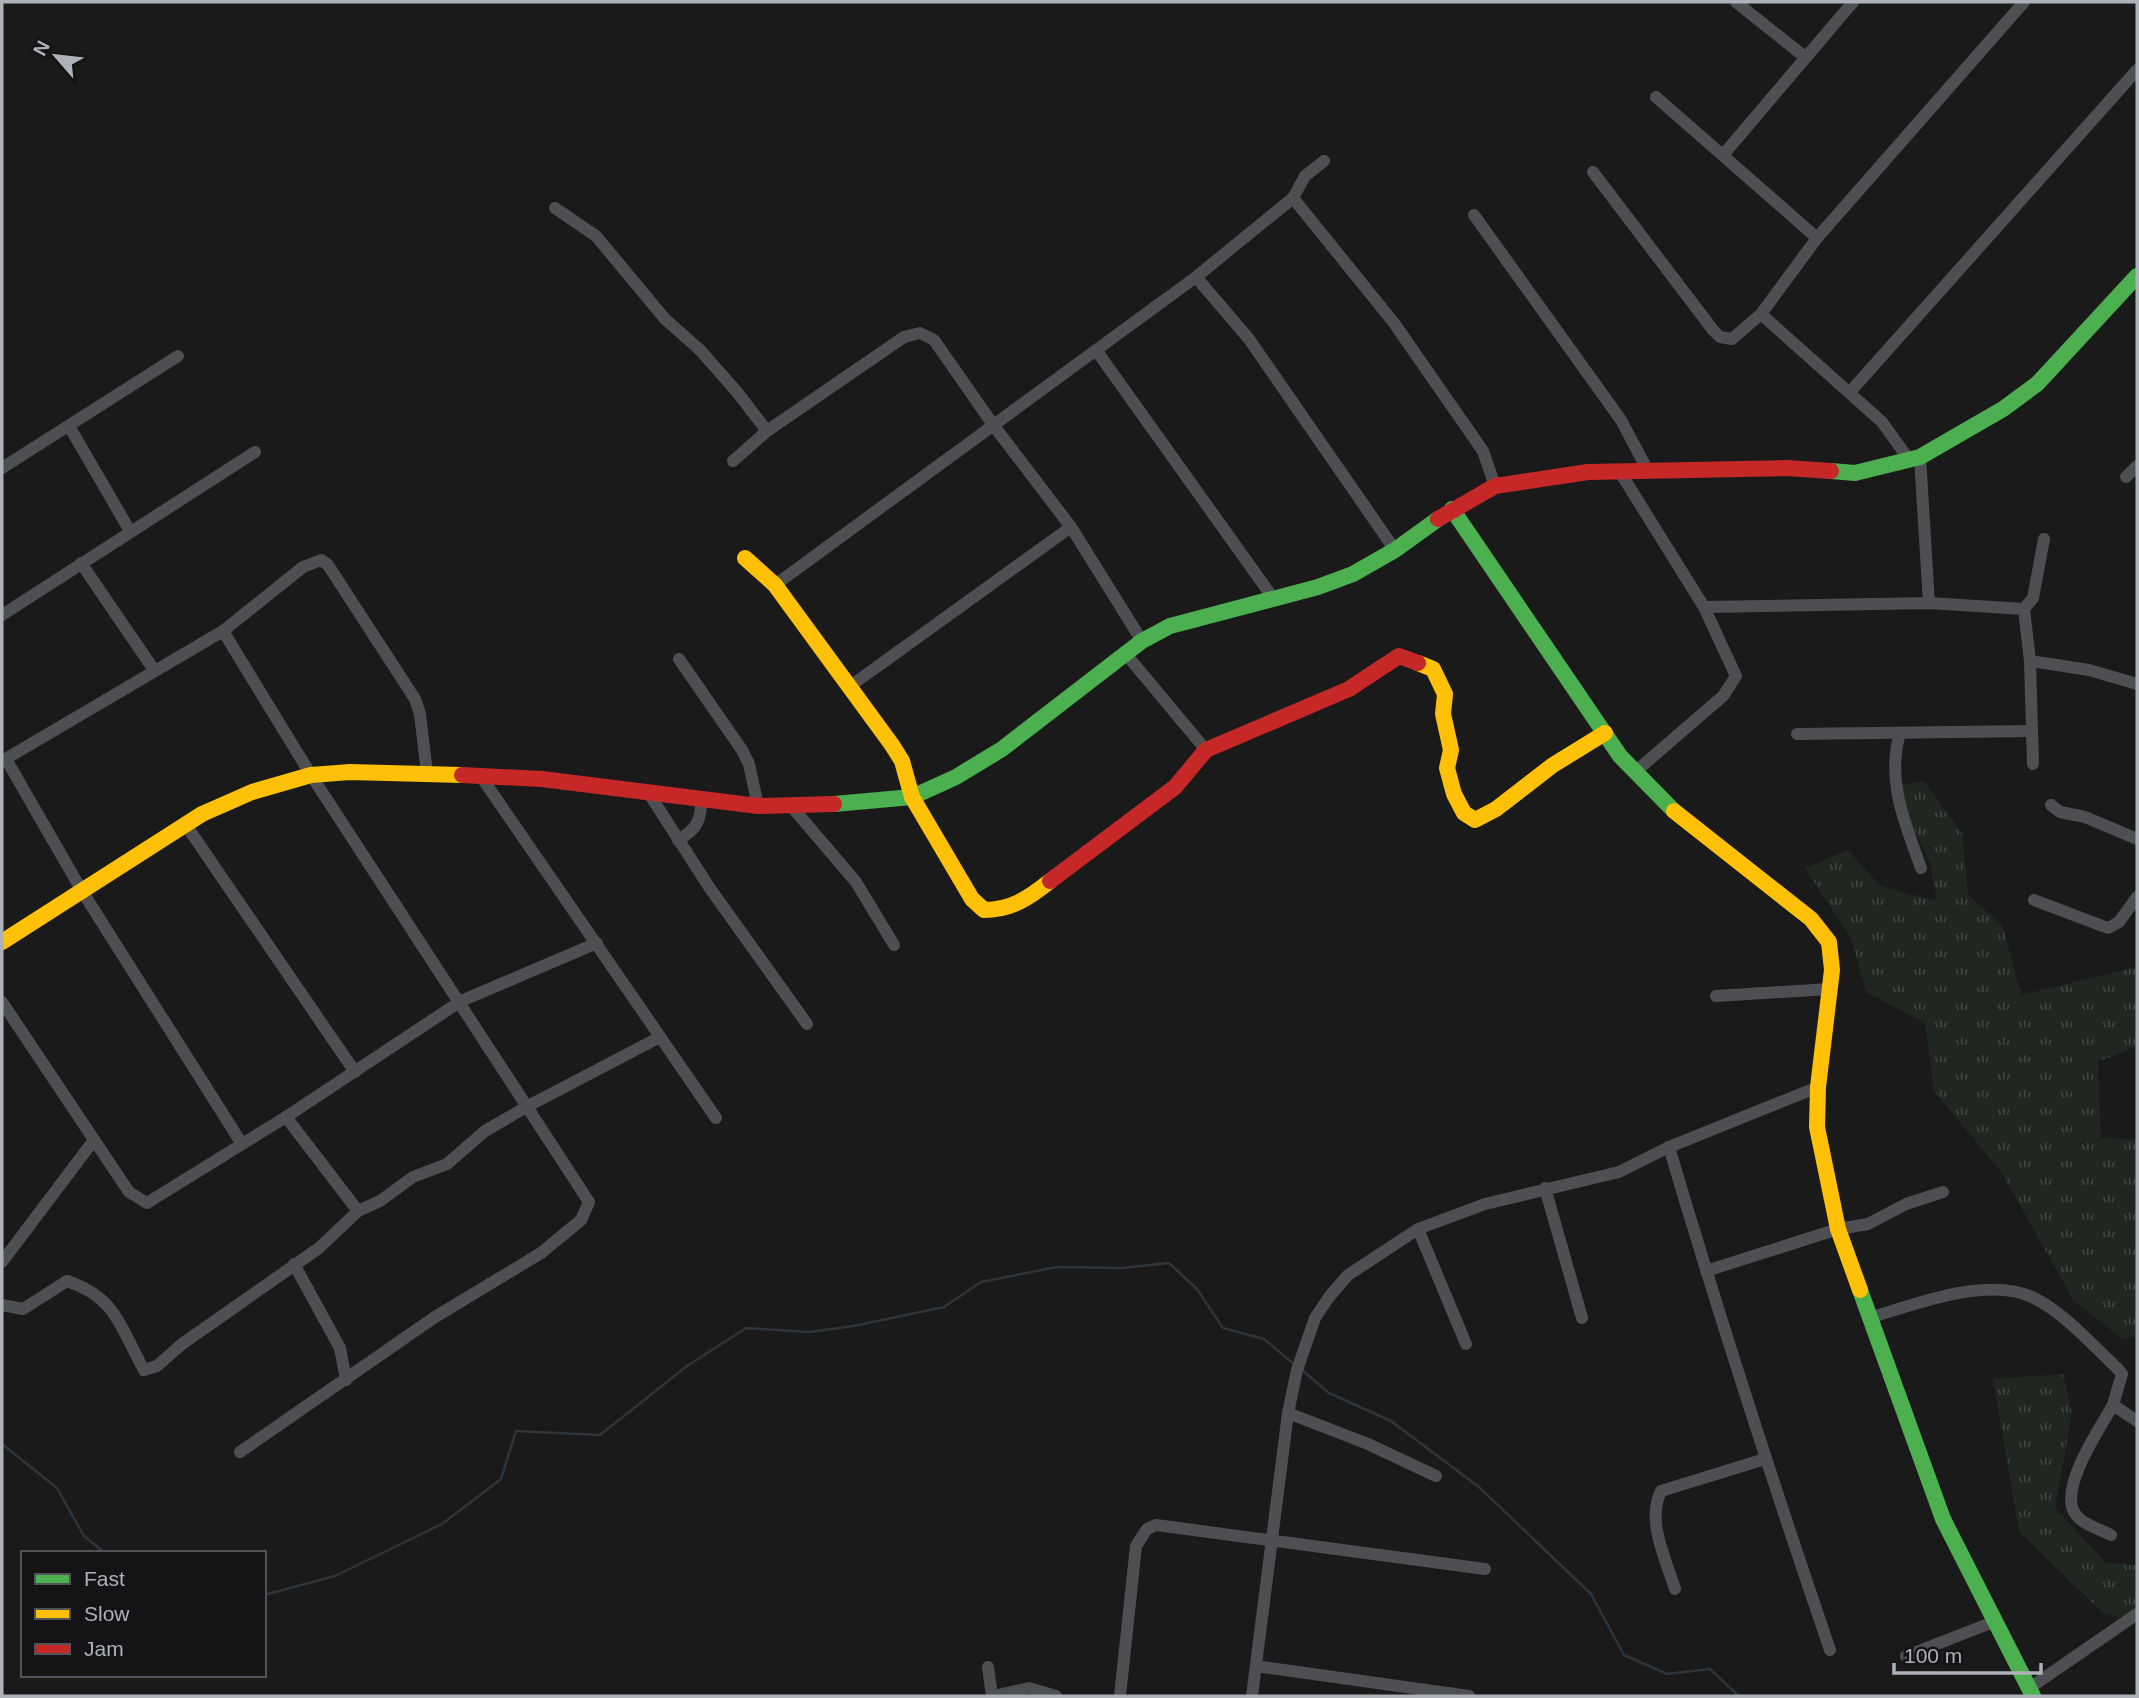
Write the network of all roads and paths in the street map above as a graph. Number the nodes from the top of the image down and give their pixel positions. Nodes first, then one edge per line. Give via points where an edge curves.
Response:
1 (1736, 2) edge
2 (1853, 2) edge
3 (2024, 2) edge
4 (1805, 57) junction
5 (2137, 70) edge
6 (1656, 97) dead end
7 (1723, 155) junction
8 (1324, 161) dead end
9 (1593, 172) dead end
10 (1293, 198) junction
11 (555, 208) dead end
12 (1474, 215) dead end
13 (1817, 238) junction
14 (1196, 276) junction
15 (2137, 276) edge
16 (1760, 314) junction
17 (1096, 350) junction
18 (178, 356) dead end
19 (1850, 392) junction
20 (69, 426) junction
21 (994, 426) junction
22 (767, 431) junction
23 (255, 452) dead end
24 (1915, 459) junction
25 (733, 461) dead end
26 (2137, 466) edge
27 (2, 468) edge
28 (1648, 471) junction
29 (1620, 472) junction
30 (2126, 477) dead end
31 (1495, 486) junction
32 (1452, 509) junction
33 (1071, 527) junction
34 (130, 531) junction
35 (2044, 540) dead end
36 (1395, 550) junction
37 (745, 558) dead end
38 (82, 563) junction
39 (775, 585) junction
40 (1273, 598) junction
41 (1928, 603) junction
42 (1704, 607) junction
43 (2024, 609) junction
44 (2, 615) edge
45 (223, 631) junction
46 (1142, 641) junction
47 (1125, 653) junction
48 (679, 659) dead end
49 (2030, 661) junction
50 (153, 670) junction
51 (2137, 684) edge
52 (849, 687) junction
53 (2032, 731) junction
54 (1605, 733) junction
55 (1900, 733) junction
56 (1797, 734) dead end
57 (1206, 750) junction
58 (4, 760) edge
59 (2033, 764) dead end
60 (1635, 772) junction
61 (427, 773) junction
62 (311, 775) junction
63 (482, 778) junction
64 (648, 792) junction
65 (912, 797) junction
66 (702, 799) junction
67 (2051, 805) dead end
68 (758, 806) junction
69 (792, 807) junction
70 (186, 825) junction
71 (2137, 839) edge
72 (678, 840) junction
73 (1921, 868) dead end
74 (82, 891) junction
75 (2137, 897) edge
76 (2034, 900) dead end
77 (2, 942) edge
78 (597, 943) junction
79 (894, 945) dead end
80 (1829, 989) junction
81 (1716, 996) dead end
82 (461, 1001) junction
83 (2, 1002) edge
84 (807, 1024) dead end
85 (660, 1037) junction
86 (355, 1072) junction
87 (1818, 1087) junction
88 (528, 1106) junction
89 (286, 1117) junction
90 (716, 1118) dead end
91 (94, 1140) junction
92 (242, 1144) junction
93 (1669, 1147) junction
94 (1545, 1188) junction
95 (1943, 1192) dead end
96 (358, 1211) junction
97 (1418, 1229) junction
98 (1838, 1229) junction
99 (2, 1262) edge
100 (294, 1264) junction
101 (1706, 1271) junction
102 (2, 1305) edge
103 (1582, 1318) dead end
104 (1869, 1318) junction
105 (1466, 1344) dead end
106 (346, 1380) junction
107 (2113, 1405) junction
108 (1289, 1413) junction
109 (2137, 1421) edge
110 (240, 1452) dead end
111 (1765, 1459) junction
112 (1436, 1476) dead end
113 (2111, 1535) dead end
114 (1271, 1541) junction
115 (1485, 1569) dead end
116 (1675, 1589) dead end
117 (2137, 1614) edge
118 (1996, 1621) junction
119 (1830, 1650) dead end
120 (1906, 1656) dead end
121 (1256, 1666) junction
122 (988, 1667) dead end
123 (2031, 1692) edge
124 (993, 1696) edge
125 (1056, 1696) edge
126 (1120, 1696) edge
127 (1252, 1696) edge
128 (1469, 1696) edge

1 - 4 street
2 - 4 street
3 - 13 street
4 - 7 street
5 - 19 street
6 - 7 street
7 - 13 street
8 - 10 street via 1305,176
9 - 16 street via 1720,337 1732,339
10 - 14 street
10 - 31 street via 1394,323 1483,452
11 - 22 street via 596,236
12 - 28 street via 1621,420
13 - 16 street
14 - 17 street
14 - 36 street via 1250,339
15 - 24 street via 2037,384
16 - 19 street
17 - 21 street
17 - 40 street
18 - 20 street
19 - 24 street
20 - 27 street
20 - 34 street
21 - 22 street via 934,340 914,333
21 - 33 street
21 - 39 street
22 - 25 street
23 - 34 street
24 - 28 street via 1855,472 1787,468
24 - 41 street
26 - 30 street
28 - 29 street
29 - 31 street via 1550,475
29 - 42 street
31 - 32 street
32 - 36 street
32 - 54 street
33 - 46 street
33 - 52 street
34 - 38 street
35 - 43 street via 2034,598
36 - 40 street via 1330,583
37 - 39 street
38 - 44 street
38 - 50 street
39 - 52 street
40 - 46 street via 1170,626
41 - 42 street
41 - 43 street
42 - 60 street via 1735,672 1734,682
43 - 49 street
45 - 50 street
45 - 61 street via 303,567 316,560 325,562 415,699
45 - 62 street
46 - 47 street
47 - 57 street
47 - 65 street via 1002,749
48 - 68 street via 742,750
49 - 51 street via 2090,670
49 - 53 street
50 - 58 street
52 - 65 street via 902,761
53 - 55 street
53 - 59 street
54 - 57 street via 1475,820 1464,813 1447,768 1451,750 1442,687 1433,669 1399,656 1349,689
54 - 60 street
55 - 56 street
55 - 73 street via 1894,756 1898,805
57 - 65 street via 1167,794 1033,895 995,911 984,910 972,899
58 - 74 street
60 - 80 street via 1676,813 1820,927 1832,956
61 - 62 street
61 - 63 street
62 - 70 street via 252,792
62 - 82 street
63 - 64 street via 542,779
63 - 78 street
64 - 66 street
64 - 72 street
65 - 69 street
66 - 68 street
66 - 72 street via 696,830
67 - 71 street
68 - 69 street
69 - 79 street via 856,881
70 - 74 street
70 - 86 street
72 - 84 street
74 - 77 street
74 - 92 street
75 - 76 street via 2119,922 2108,928
78 - 82 street
78 - 85 street
80 - 81 street
80 - 87 street
82 - 86 street
82 - 88 street
83 - 91 street
85 - 88 street
85 - 90 street
86 - 89 street
87 - 93 street
87 - 98 street via 1820,1151
88 - 96 street via 485,1131 447,1164 413,1177
88 - 106 street via 586,1192 589,1209 582,1220 528,1262 435,1317
89 - 92 street
89 - 96 street
91 - 92 street via 129,1192 147,1203
91 - 99 street
93 - 94 street via 1619,1171
93 - 101 street
94 - 97 street
94 - 103 street
95 - 98 street via 1868,1224
96 - 100 street
97 - 105 street
97 - 108 street via 1348,1275 1315,1318
98 - 101 street
98 - 104 street
100 - 102 street via 182,1343 158,1366 144,1370 105,1300 88,1288 66,1281 23,1309
100 - 106 street via 340,1349
101 - 111 street
104 - 107 street via 1953,1292 2030,1296 2077,1330 2122,1374
104 - 118 street via 1943,1519
106 - 110 street
107 - 109 street
107 - 113 street via 2082,1462 2070,1496 2074,1512 2084,1522
108 - 112 street
108 - 114 street
111 - 116 street via 1661,1491 1654,1509 1656,1525
111 - 119 street
114 - 115 street
114 - 121 street
114 - 126 street via 1156,1525 1147,1528 1136,1546
117 - 123 street
118 - 120 street
118 - 123 street
121 - 127 street
121 - 128 street
122 - 124 street
124 - 125 street via 1029,1688

